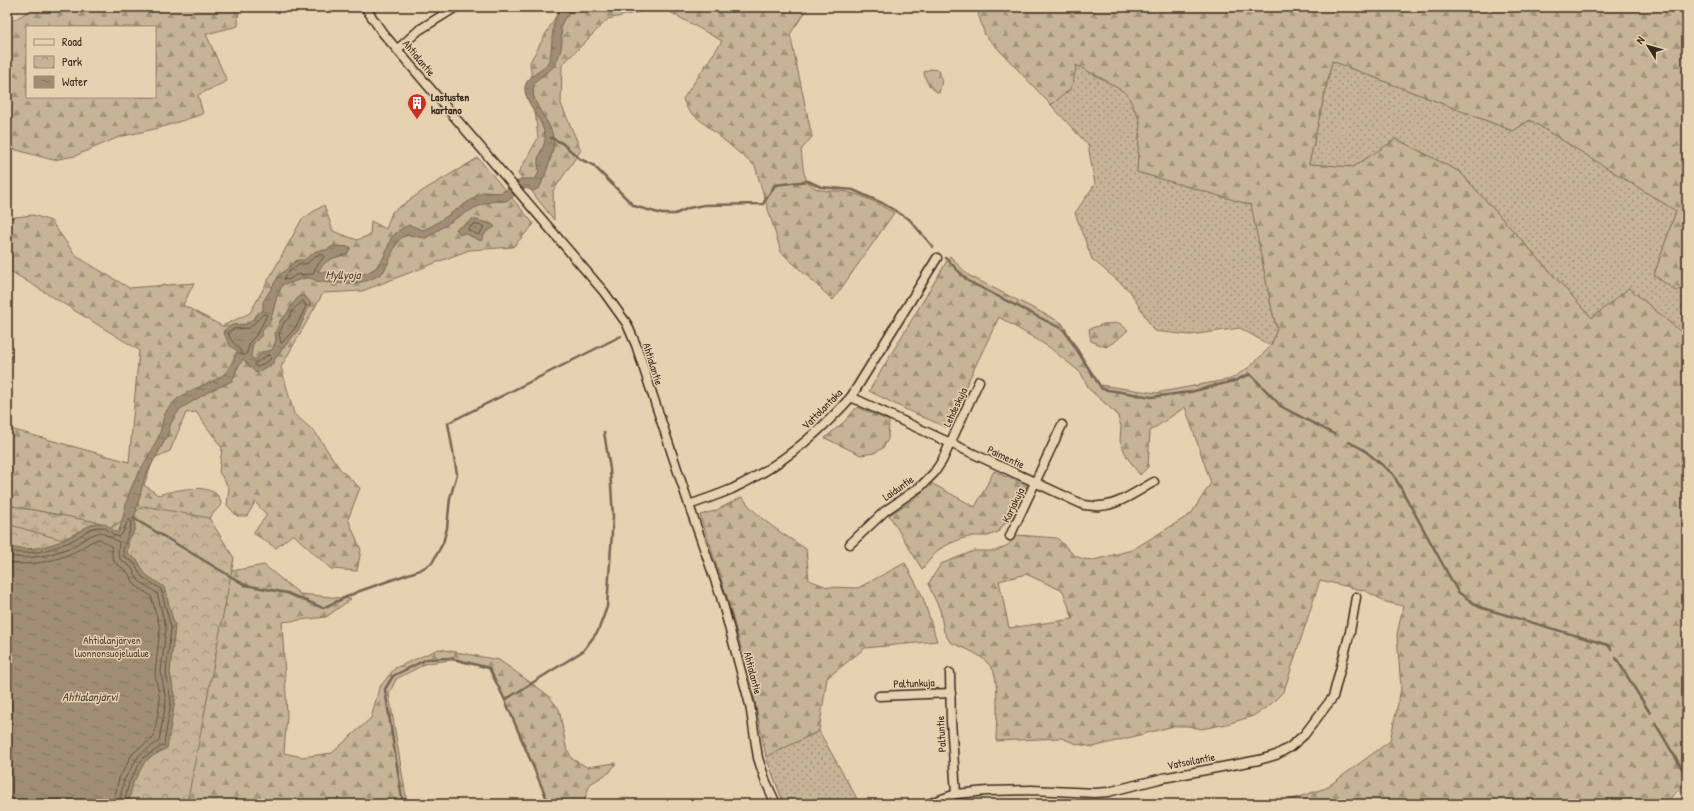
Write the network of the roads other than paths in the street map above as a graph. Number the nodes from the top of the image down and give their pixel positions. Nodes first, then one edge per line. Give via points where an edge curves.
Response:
1 (365, 7) edge
2 (456, 7) edge
3 (398, 49) junction
4 (937, 258) dead end
5 (979, 381) dead end
6 (851, 396) junction
7 (1062, 425) dead end
8 (950, 443) junction
9 (1154, 482) dead end
10 (1035, 483) junction
11 (688, 505) junction
12 (1010, 536) dead end
13 (850, 544) dead end
14 (1356, 597) dead end
15 (950, 673) dead end
16 (951, 693) junction
17 (879, 696) dead end
18 (956, 794) junction
19 (776, 804) edge
20 (928, 804) edge

1 - 3 street, Ahtialantie via 378,27
2 - 3 street via 419,30
3 - 11 street, Ahtialantie via 604,292 627,324
4 - 6 street, Vattolantaka
5 - 8 street, Lehdeskuja
6 - 8 street, Paimentie
6 - 11 street, Vattolantaka via 820,428 761,473 732,488
7 - 10 street, Karjakuja
8 - 10 street, Paimentie
8 - 13 street, Laiduntie via 934,473 921,486 885,511
9 - 10 street, Paimentie via 1121,500 1099,507 1084,505
10 - 12 street, Karjakuja
11 - 19 street, Ahtialantie via 721,597 750,706 758,758
14 - 18 street, Vatsoilantie via 1333,697 1304,734 1276,755 1102,793 1032,790
15 - 16 street, Paltuntie
16 - 17 street, Paltunkuja
16 - 18 street, Paltuntie
18 - 20 street, Vatsoilantie

